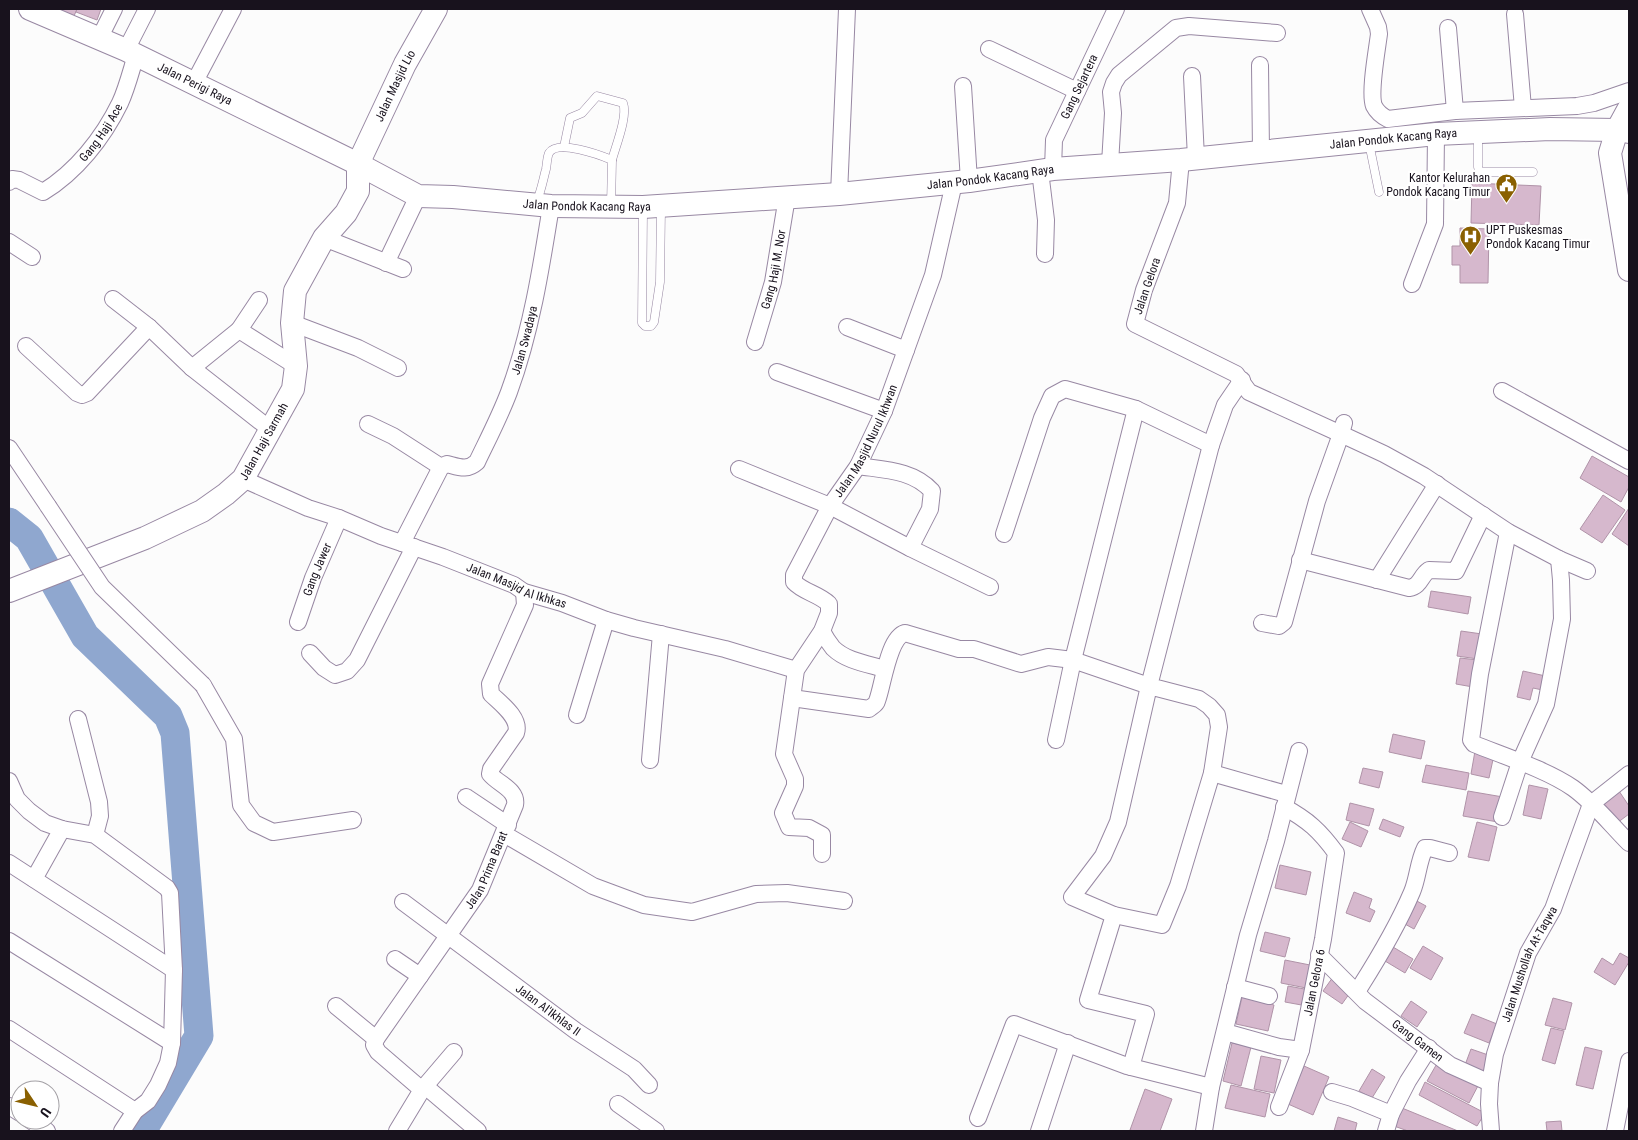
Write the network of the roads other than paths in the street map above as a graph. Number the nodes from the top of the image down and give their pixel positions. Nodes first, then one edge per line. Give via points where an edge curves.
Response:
1 (30, 9) edge
2 (114, 9) edge
3 (147, 9) edge
4 (233, 9) edge
5 (436, 9) edge
6 (847, 9) edge
7 (1116, 9) edge
8 (1370, 9) edge
9 (1515, 14) dead end
10 (1448, 28) dead end
11 (1277, 34) dead end
12 (99, 38) junction
13 (989, 49) dead end
14 (131, 53) junction
15 (1260, 65) dead end
16 (1192, 76) dead end
17 (194, 83) junction
18 (963, 86) dead end
19 (1077, 91) junction
20 (1629, 91) edge
21 (1523, 108) junction
22 (1629, 108) edge
23 (1455, 111) junction
24 (1623, 131) edge
25 (1478, 132) junction
26 (1436, 134) junction
27 (1369, 140) junction
28 (564, 147) junction
29 (1261, 152) junction
30 (1188, 159) junction
31 (612, 160) junction
32 (358, 164) junction
33 (1110, 164) junction
34 (1047, 170) junction
35 (1533, 172) dead end
36 (9, 182) edge
37 (961, 182) junction
38 (1379, 192) dead end
39 (839, 194) junction
40 (418, 196) junction
41 (786, 197) junction
42 (543, 205) junction
43 (611, 206) junction
44 (652, 206) junction
45 (324, 238) junction
46 (9, 242) edge
47 (1045, 254) dead end
48 (32, 257) dead end
49 (386, 263) junction
50 (404, 269) dead end
51 (1629, 270) edge
52 (1412, 284) dead end
53 (113, 299) dead end
54 (259, 300) dead end
55 (292, 323) junction
56 (149, 327) junction
57 (847, 327) dead end
58 (239, 330) junction
59 (755, 342) dead end
60 (26, 346) dead end
61 (906, 350) junction
62 (296, 366) junction
63 (192, 368) junction
64 (398, 368) dead end
65 (777, 372) dead end
66 (1242, 380) junction
67 (1502, 391) dead end
68 (1136, 409) junction
69 (884, 411) junction
70 (368, 424) dead end
71 (1343, 429) junction
72 (271, 430) junction
73 (1211, 445) junction
74 (9, 448) edge
75 (1629, 461) edge
76 (858, 466) junction
77 (441, 467) junction
78 (739, 469) dead end
79 (243, 479) junction
80 (1437, 484) junction
81 (830, 506) junction
82 (1483, 515) junction
83 (339, 518) junction
84 (1508, 532) junction
85 (1004, 534) dead end
86 (408, 545) junction
87 (910, 548) junction
88 (1559, 559) junction
89 (1300, 560) junction
90 (1587, 571) dead end
91 (1376, 580) junction
92 (990, 587) dead end
93 (9, 591) edge
94 (524, 592) junction
95 (606, 620) junction
96 (298, 622) dead end
97 (1262, 622) dead end
98 (822, 631) junction
99 (661, 634) junction
100 (310, 654) dead end
101 (1073, 660) junction
102 (885, 669) junction
103 (796, 670) junction
104 (1149, 686) junction
105 (792, 698) junction
106 (577, 716) dead end
107 (78, 719) dead end
108 (1056, 740) dead end
109 (1298, 751) dead end
110 (650, 760) dead end
111 (1520, 762) junction
112 (1212, 773) junction
113 (1629, 774) edge
114 (9, 781) edge
115 (466, 797) dead end
116 (1285, 801) junction
117 (1591, 804) junction
118 (13, 805) edge
119 (1502, 817) dead end
120 (353, 820) dead end
121 (62, 829) junction
122 (506, 829) junction
123 (95, 835) junction
124 (1629, 843) edge
125 (1449, 853) dead end
126 (822, 854) dead end
127 (9, 863) edge
128 (34, 879) junction
129 (844, 900) dead end
130 (403, 902) dead end
131 (1114, 915) junction
132 (448, 935) junction
133 (9, 941) edge
134 (1320, 955) junction
135 (395, 959) dead end
136 (174, 970) junction
137 (420, 976) junction
138 (1235, 987) junction
139 (1354, 989) junction
140 (1269, 996) dead end
141 (336, 1006) dead end
142 (9, 1030) edge
143 (1225, 1032) junction
144 (376, 1039) junction
145 (172, 1043) junction
146 (1068, 1043) junction
147 (1429, 1048) junction
148 (1301, 1050) junction
149 (454, 1052) dead end
150 (1629, 1061) edge
151 (1132, 1067) junction
152 (1490, 1083) junction
153 (649, 1085) dead end
154 (423, 1087) junction
155 (1212, 1087) junction
156 (1332, 1092) dead end
157 (618, 1104) dead end
158 (1279, 1107) dead end
159 (135, 1111) junction
160 (1391, 1114) junction
161 (978, 1118) dead end
162 (122, 1131) edge
163 (397, 1131) edge
164 (478, 1131) edge
165 (656, 1131) edge
166 (1039, 1131) edge
167 (1204, 1131) edge
168 (1386, 1131) edge
169 (1491, 1131) edge
170 (1616, 1131) edge

1 - 12 street, Jalan Perigi Raya
2 - 12 street
3 - 14 street, Gang Haji Ace
4 - 17 street
5 - 32 street, Jalan Masjid Lio
6 - 39 street
7 - 19 street, Gang Sejartera
8 - 23 street via 1379,34 1373,83 1374,104 1380,114 1388,119
9 - 21 street
10 - 23 street
11 - 33 street via 1189,26 1176,28 1164,36 1114,83 1111,92
12 - 14 street, Jalan Perigi Raya
13 - 19 street
14 - 17 street, Jalan Perigi Raya
14 - 36 street, Gang Haji Ace via 120,102 88,152 54,185 42,192 19,180
15 - 29 street
16 - 30 street
17 - 32 street, Jalan Perigi Raya
18 - 37 street, Jalan Masjid Nurul Ikhwan
19 - 34 street, Gang Sejartera via 1054,140
20 - 21 street via 1577,106
21 - 23 street
22 - 24 street
24 - 25 street, Jalan Pondok Kacang Raya via 1550,129
24 - 51 street via 1610,154
25 - 26 street, Jalan Pondok Kacang Raya
25 - 35 lane via 1480,172
26 - 27 street, Jalan Pondok Kacang Raya
26 - 52 street via 1435,224
27 - 29 street, Jalan Pondok Kacang Raya
27 - 38 lane
28 - 31 lane
28 - 31 lane via 570,118 582,113 597,96 623,103 625,108
28 - 42 lane via 549,154 540,193
29 - 30 street, Jalan Pondok Kacang Raya
30 - 33 street, Jalan Pondok Kacang Raya
30 - 66 street, Jalan Gelora via 1177,203 1144,290 1135,324 1236,374
31 - 43 lane
32 - 40 street, Jalan Pondok Kacang Raya
32 - 45 street, Jalan Haji Sarmah via 358,191 346,213
33 - 34 street, Jalan Pondok Kacang Raya
34 - 37 street, Jalan Pondok Kacang Raya
34 - 47 street, Gang Sejartera
37 - 39 street, Jalan Pondok Kacang Raya
37 - 61 street, Jalan Masjid Nurul Ikhwan
39 - 41 street, Jalan Pondok Kacang Raya
40 - 42 street, Jalan Pondok Kacang Raya
40 - 49 street
41 - 44 street, Jalan Pondok Kacang Raya
41 - 59 street, Gang Haji M. Nor via 773,282
42 - 43 street, Jalan Pondok Kacang Raya
42 - 77 street, Jalan Swadaya via 539,282 509,392 478,462 464,469 447,464
43 - 44 street, Jalan Pondok Kacang Raya
44 - 44 lane via 660,282 654,322 645,326 642,323
45 - 49 street
45 - 55 street, Jalan Haji Sarmah via 295,290
46 - 48 street
49 - 50 street
53 - 56 street
54 - 58 street
55 - 62 street, Jalan Haji Sarmah
55 - 64 street via 358,348
56 - 60 street via 82,395
56 - 63 street
57 - 61 street
58 - 62 street
58 - 63 street
61 - 69 street, Jalan Masjid Nurul Ikhwan
62 - 72 street, Jalan Haji Sarmah via 293,389
63 - 72 street
65 - 69 street
66 - 71 street via 1249,392
66 - 73 street via 1225,405
67 - 75 street
68 - 73 street
68 - 85 street via 1065,389 1052,396
68 - 101 street
69 - 76 street, Jalan Masjid Nurul Ikhwan
70 - 77 street
71 - 80 street
71 - 89 street
72 - 79 street, Jalan Haji Sarmah
73 - 104 street
74 - 120 street, bridge via 102,587 203,685 234,739 242,805 254,823 273,832
76 - 81 street, Jalan Masjid Nurul Ikhwan
76 - 87 street via 904,473 932,491 930,509
77 - 86 street
78 - 81 street
79 - 83 street, Jalan Masjid Al Ikhkas
79 - 93 street, Jalan Haji Sarmah via 202,511 90,561
80 - 82 street
80 - 91 street
81 - 87 street
81 - 98 street, Jalan Masjid Nurul Ikhwan via 794,575 798,586 828,604 829,612
82 - 84 street
82 - 91 street via 1456,571 1429,570 1419,584 1409,588
83 - 86 street, Jalan Masjid Al Ikhkas
83 - 96 street, Gang Jawer
84 - 88 street
84 - 111 street via 1471,737 1474,744
86 - 94 street, Jalan Masjid Al Ikhkas via 514,585
86 - 100 street via 358,660 347,671 335,674
87 - 92 street
88 - 90 street
88 - 111 street via 1562,619 1554,667 1546,704
89 - 91 street
89 - 97 street via 1284,622 1279,626
94 - 95 street, Jalan Masjid Al Ikhkas
94 - 122 street, Jalan Prima Barat via 525,605 489,689 512,716 517,729 490,774 513,793 516,800
95 - 99 street, Jalan Masjid Al Ikhkas
95 - 106 street
98 - 102 street via 840,654
98 - 103 street, Jalan Masjid Nurul Ikhwan
99 - 103 street, Jalan Masjid Al Ikhkas
99 - 110 street
101 - 102 street via 1048,657 1021,664 905,633 897,638
101 - 104 street
101 - 108 street
102 - 105 street via 877,703 869,709
103 - 105 street
104 - 112 street via 1199,699 1217,715 1219,727
104 - 131 street via 1118,822 1103,856 1072,897
105 - 126 street via 784,754 795,786 782,813 790,827 809,828 822,835
107 - 123 street via 99,802 100,816
109 - 116 street
111 - 117 street via 1573,788
111 - 119 street
112 - 116 street
112 - 131 street via 1178,886 1162,926
113 - 117 street
114 - 118 street
115 - 122 street
116 - 134 street, Jalan Gelora 6 via 1326,839 1336,853
116 - 138 street
117 - 124 street
117 - 152 street, Jalan Mushollah At-Taqwa via 1553,910 1528,953 1495,1054
118 - 121 street
121 - 123 street
121 - 128 street
122 - 129 street via 593,886 644,905 692,912 756,894 787,893
122 - 132 street, Jalan Prima Barat via 480,890
123 - 136 street via 168,888
125 - 139 street via 1425,848 1413,891 1396,926 1360,988
127 - 128 street
128 - 136 street
130 - 132 street, Jalan Al'Ikhlas II
131 - 151 street via 1088,1000 1146,1014
132 - 137 street, Jalan Prima Barat
132 - 153 street, Jalan Al'Ikhlas II via 576,1031 634,1069
133 - 145 street
134 - 139 street, Gang Gamen
134 - 148 street, Jalan Gelora 6
135 - 137 street
136 - 145 street
137 - 144 street, Jalan Prima Barat
138 - 140 street
138 - 143 street
139 - 147 street, Gang Gamen via 1365,1001
141 - 144 street
142 - 159 street
143 - 148 street
143 - 155 street
144 - 154 street via 374,1045 378,1052
145 - 159 street via 168,1064 158,1085 148,1101
146 - 151 street
146 - 161 street via 1014,1024
146 - 166 street
147 - 152 street, Gang Gamen via 1450,1065
147 - 160 street
148 - 158 street, Jalan Gelora 6
149 - 154 street
150 - 170 street
151 - 155 street
152 - 169 street, Jalan Mushollah At-Taqwa
154 - 163 street
154 - 164 street
155 - 167 street
156 - 160 street
157 - 165 street
159 - 162 street
160 - 168 street

